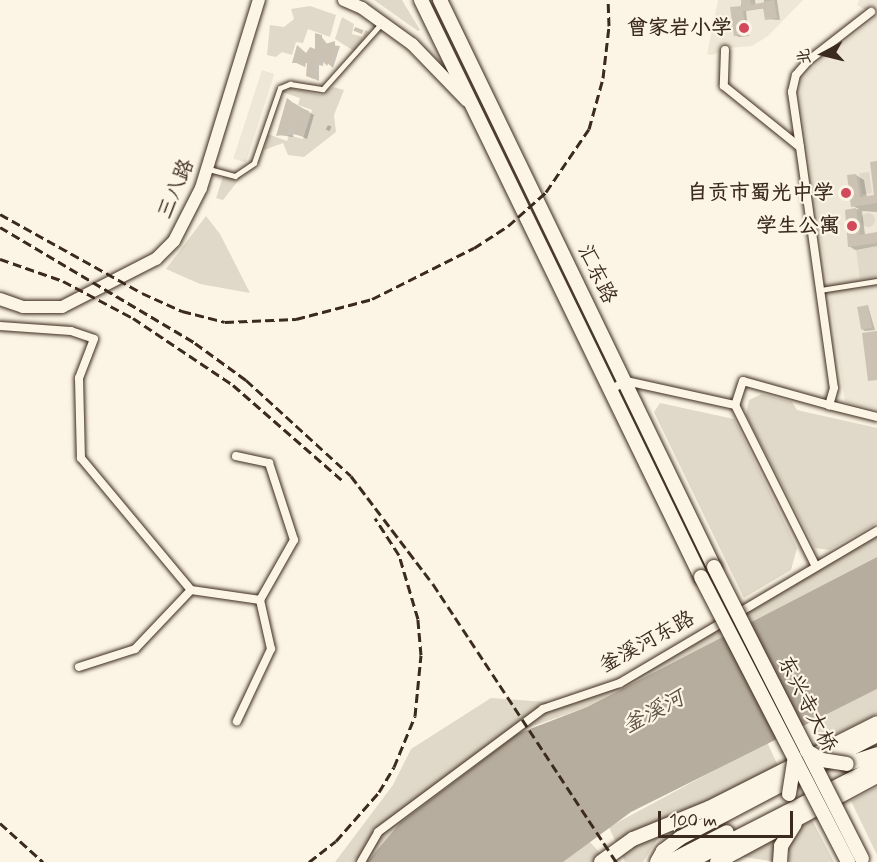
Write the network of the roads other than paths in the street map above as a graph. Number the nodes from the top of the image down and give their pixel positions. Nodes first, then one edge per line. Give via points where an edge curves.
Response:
1 (259, 0) edge
2 (344, 0) edge
3 (421, 0) edge
4 (440, 0) edge
5 (874, 10) edge
6 (382, 22) junction
7 (725, 50) dead end
8 (477, 114) junction
9 (800, 147) junction
10 (207, 168) junction
11 (877, 281) edge
12 (820, 290) junction
13 (0, 299) edge
14 (0, 326) edge
15 (626, 381) junction
16 (610, 390) junction
17 (735, 405) junction
18 (829, 405) junction
19 (877, 417) edge
20 (236, 456) dead end
21 (877, 531) edge
22 (815, 565) junction
23 (714, 567) joint
24 (701, 577) joint
25 (191, 590) junction
26 (261, 600) junction
27 (79, 667) dead end
28 (237, 721) dead end
29 (877, 723) edge
30 (877, 735) edge
31 (807, 750) junction
32 (877, 754) edge
33 (793, 756) junction
34 (877, 766) edge
35 (873, 780) edge
36 (802, 817) junction
37 (663, 858) edge
38 (860, 861) edge
39 (361, 862) edge
40 (601, 862) edge
41 (689, 862) edge
42 (717, 862) edge
43 (780, 862) edge

1 - 10 main road, 三八路
2 - 6 main road
3 - 8 main road, 汇东路
4 - 15 main road, 汇东路
5 - 9 street via 808,60 796,75 792,99
6 - 8 main road via 437,66
6 - 10 lane via 323,89 290,84 280,88 251,164 235,176
7 - 9 street via 724,86
8 - 16 main road, 汇东路
9 - 12 street
10 - 13 main road, 三八路 via 188,217 174,241 156,258 62,307 23,307
11 - 12 lane
12 - 18 street via 834,388
14 - 25 street via 71,332 94,339 79,378 81,458
15 - 16 street
15 - 17 street
15 - 23 main road, 汇东路
16 - 24 main road, 汇东路
17 - 18 street via 744,381
17 - 22 street
18 - 19 street
20 - 26 street via 269,463 294,540
21 - 22 street, 釜溪河东路
22 - 39 street, 釜溪河东路 via 620,683 543,709 378,832
23 - 31 main road, 东兴寺大桥, bridge
24 - 33 main road, 东兴寺大桥, bridge
25 - 26 street
25 - 27 street via 135,648
26 - 28 street via 272,649
29 - 40 main road via 709,808 633,839
30 - 37 main road via 680,838
31 - 32 main road, bridge via 822,760 847,764
31 - 38 main road, 东兴寺大桥, bridge
33 - 37 main road, bridge via 795,773 789,794 776,809
33 - 38 main road, 东兴寺大桥, bridge
34 - 41 main road
35 - 36 main road
36 - 42 main road
36 - 43 main road via 786,833

